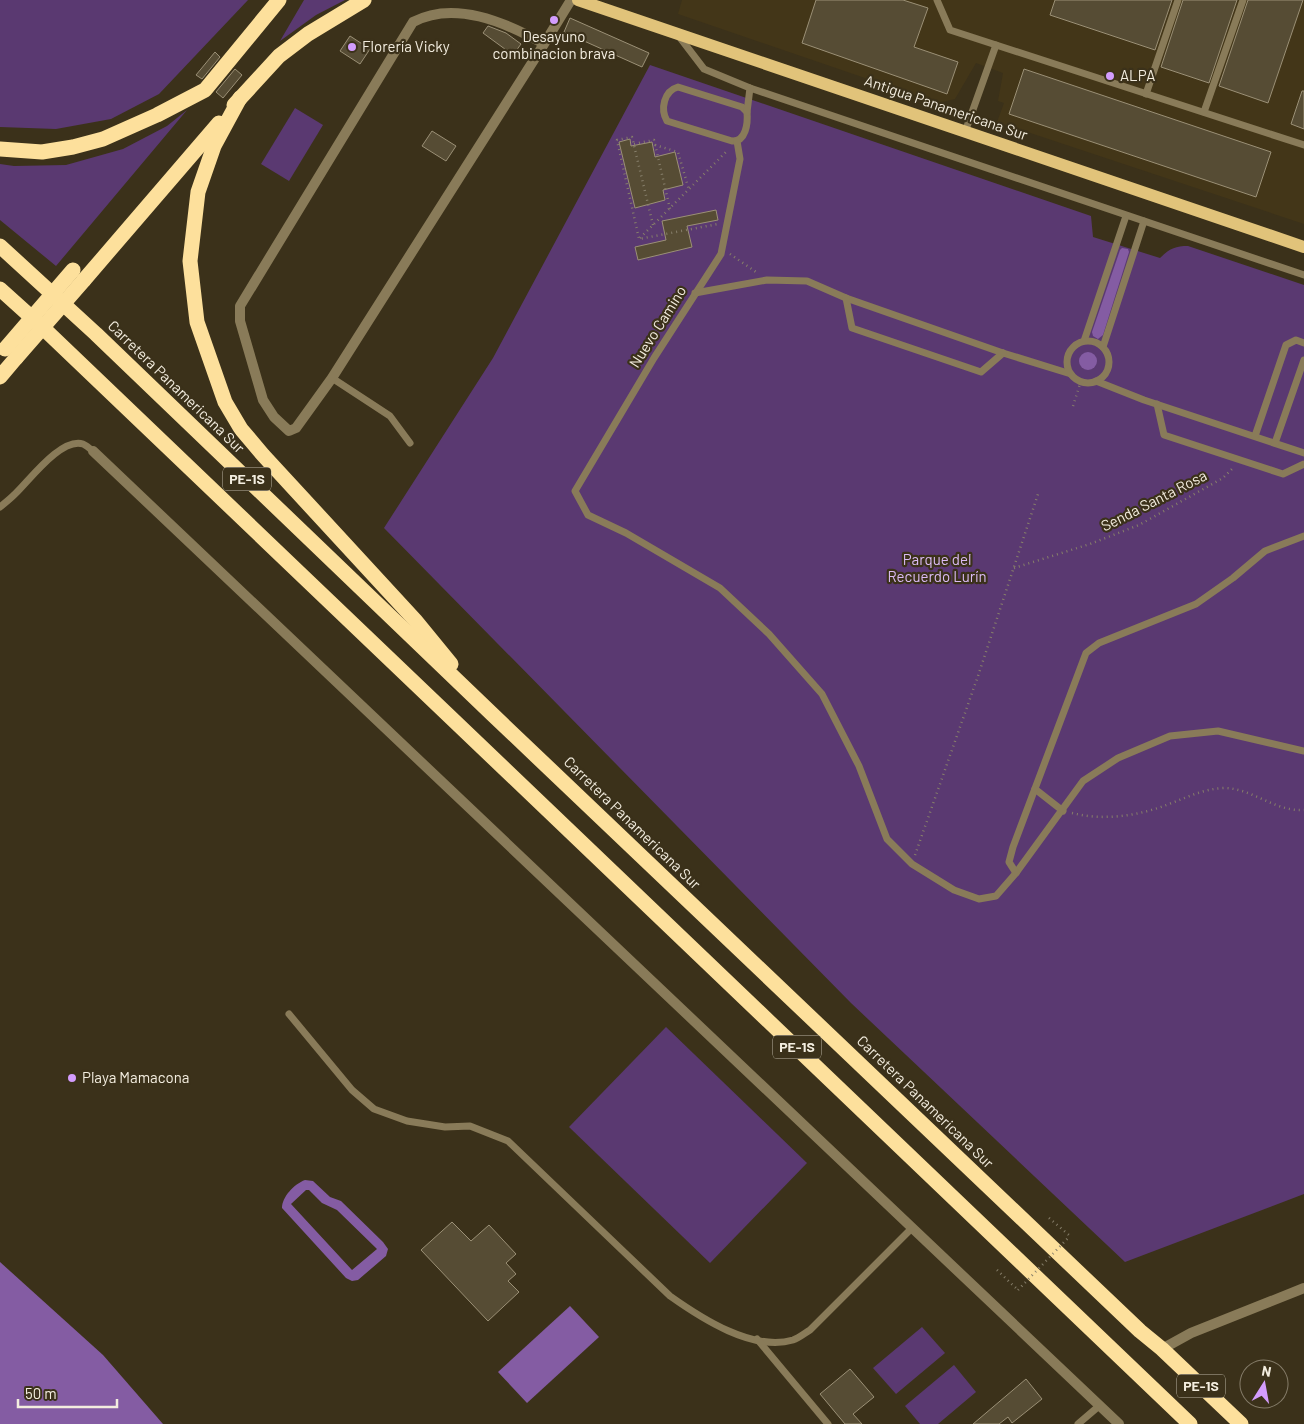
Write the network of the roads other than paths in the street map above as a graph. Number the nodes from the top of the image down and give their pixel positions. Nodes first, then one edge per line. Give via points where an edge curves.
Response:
1 (280, 0) edge
2 (571, 0) edge
3 (578, 0) edge
4 (937, 0) edge
5 (1178, 0) edge
6 (1243, 0) edge
7 (365, 1) edge
8 (676, 33) junction
9 (544, 44) junction
10 (996, 45) junction
11 (750, 88) junction
12 (1146, 94) junction
13 (240, 98) junction
14 (747, 112) junction
15 (1204, 112) junction
16 (965, 132) junction
17 (737, 141) junction
18 (1304, 145) edge
19 (0, 149) edge
20 (1126, 216) junction
21 (1144, 221) junction
22 (0, 246) edge
23 (1304, 247) edge
24 (1304, 275) edge
25 (0, 289) edge
26 (695, 293) junction
27 (0, 296) edge
28 (846, 298) junction
29 (40, 325) junction
30 (1084, 341) junction
31 (1304, 343) edge
32 (1103, 347) junction
33 (1003, 353) junction
34 (7, 354) edge
35 (1304, 360) edge
36 (1071, 374) junction
37 (0, 377) edge
38 (332, 378) junction
39 (1096, 381) junction
40 (1157, 404) junction
41 (1255, 436) junction
42 (410, 443) dead end
43 (1275, 443) junction
44 (93, 451) joint
45 (1304, 453) edge
46 (1304, 464) edge
47 (0, 507) edge
48 (1304, 536) edge
49 (492, 714) junction
50 (1304, 751) edge
51 (1035, 789) junction
52 (1063, 810) junction
53 (1016, 873) junction
54 (289, 1014) dead end
55 (912, 1228) junction
56 (1304, 1288) edge
57 (757, 1339) junction
58 (1162, 1349) junction
59 (1099, 1406) junction
60 (828, 1424) edge
61 (1078, 1424) edge
62 (1119, 1424) edge
63 (1190, 1424) edge
64 (1241, 1424) edge

1 - 19 highway via 205,90 103,139 42,152
2 - 9 street
3 - 8 main road, Antigua Panamericana Sur
4 - 10 lane via 950,30
5 - 12 lane
6 - 15 lane
7 - 13 highway via 308,34 279,56
8 - 11 lane via 704,69
8 - 16 main road, Antigua Panamericana Sur
9 - 38 street
9 - 38 street via 503,21 464,6 423,14 413,22 240,306 240,321 263,400 289,431 296,428
10 - 12 lane
10 - 16 lane
11 - 14 lane
11 - 20 lane
12 - 15 lane
13 - 34 highway, bridge
13 - 49 highway via 214,146 198,192 190,261 197,322 225,402 241,429 263,455 415,620
14 - 17 lane via 745,131
14 - 17 lane via 742,107 678,87 667,94 663,114 667,121
15 - 18 lane
16 - 23 main road, Antigua Panamericana Sur
17 - 26 lane, Nuevo Camino via 740,158 721,254
20 - 21 lane
20 - 30 lane
21 - 24 lane
21 - 32 lane
22 - 49 highway, Carretera Panamericana Sur / PE-1S
25 - 29 highway, PE-1S
26 - 28 lane via 766,280 807,282
26 - 53 lane, Nuevo Camino via 575,491 588,515 626,533 720,588 769,634 822,694 859,766 887,839 912,864 954,890 979,899 996,896
27 - 29 highway
28 - 33 lane
28 - 33 lane via 852,328 981,372
29 - 63 highway, PE-1S
30 - 32 lane
30 - 36 lane via 1076,344 1068,355
31 - 41 lane via 1296,340 1286,345
32 - 39 lane via 1109,359 1108,366
33 - 36 lane
34 - 37 highway
35 - 43 lane
36 - 39 lane via 1081,382
38 - 42 lane via 390,416
39 - 40 lane
40 - 41 lane
40 - 46 lane via 1164,435 1283,474
41 - 43 lane
43 - 45 lane
44 - 47 lane via 83,444 61,449
44 - 55 street
48 - 51 lane via 1265,551 1196,604 1099,643 1086,653
49 - 58 highway, Carretera Panamericana Sur / PE-1S
50 - 52 lane via 1218,731 1170,736 1118,758 1083,781
51 - 52 lane
51 - 53 lane via 1009,862
52 - 53 lane
54 - 57 lane via 352,1090 374,1108 407,1121 470,1126 508,1141 670,1296 722,1328
55 - 57 lane via 810,1330 794,1340 774,1342
55 - 59 street
56 - 58 street via 1191,1333
57 - 60 lane
58 - 64 highway, Carretera Panamericana Sur / PE-1S
59 - 61 lane
59 - 62 street

